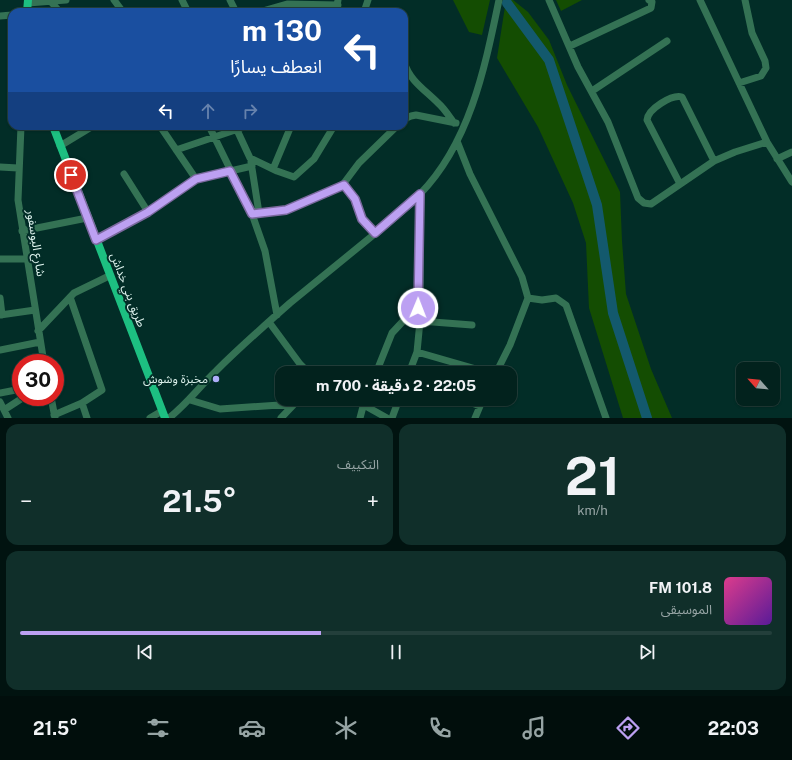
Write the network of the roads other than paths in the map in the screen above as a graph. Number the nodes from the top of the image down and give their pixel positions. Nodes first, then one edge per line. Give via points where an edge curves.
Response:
1 (66, 0) edge
2 (499, 0) edge
3 (549, 0) edge
4 (649, 0) edge
5 (700, 0) edge
6 (745, 0) edge
7 (52, 3) junction
8 (28, 5) edge
9 (281, 5) junction
10 (56, 8) edge
11 (272, 8) edge
12 (282, 8) edge
13 (338, 8) edge
14 (667, 41) dead end
15 (570, 46) junction
16 (408, 72) edge
17 (739, 83) junction
18 (592, 91) junction
19 (408, 117) edge
20 (454, 123) junction
21 (464, 125) junction
22 (21, 130) edge
23 (54, 130) edge
24 (86, 130) edge
25 (163, 130) edge
26 (211, 130) edge
27 (237, 130) joint
28 (289, 130) edge
29 (332, 130) edge
30 (393, 130) edge
31 (215, 137) junction
32 (457, 141) junction
33 (767, 142) junction
34 (60, 146) junction
35 (176, 150) junction
36 (792, 152) edge
37 (250, 158) junction
38 (777, 158) junction
39 (714, 161) junction
40 (252, 166) junction
41 (0, 167) edge
42 (18, 168) junction
43 (274, 169) junction
44 (230, 171) junction
45 (124, 174) dead end
46 (196, 179) junction
47 (792, 182) edge
48 (680, 184) junction
49 (344, 185) junction
50 (420, 194) junction
51 (148, 212) junction
52 (255, 214) junction
53 (87, 218) junction
54 (22, 231) junction
55 (375, 233) junction
56 (96, 240) junction
57 (0, 259) edge
58 (26, 259) junction
59 (109, 276) junction
60 (70, 297) junction
61 (0, 298) edge
62 (528, 298) junction
63 (418, 308) junction
64 (35, 310) junction
65 (1, 315) edge
66 (277, 315) junction
67 (420, 321) junction
68 (269, 322) junction
69 (472, 326) dead end
70 (38, 331) junction
71 (40, 342) junction
72 (0, 350) edge
73 (417, 352) junction
74 (42, 354) edge
75 (302, 366) edge
76 (379, 366) edge
77 (412, 366) edge
78 (466, 366) edge
79 (500, 366) edge
80 (12, 391) edge
81 (0, 393) edge
82 (190, 400) junction
83 (0, 402) edge
84 (82, 403) junction
85 (275, 404) edge
86 (12, 405) edge
87 (53, 406) edge
88 (292, 406) edge
89 (362, 406) edge
90 (369, 406) edge
91 (396, 406) edge
92 (480, 406) edge
93 (4, 410) junction
94 (164, 415) edge
95 (55, 417) edge
96 (7, 418) edge
97 (87, 418) edge
98 (150, 418) edge
99 (170, 418) edge
100 (281, 418) edge
101 (360, 418) edge
102 (387, 418) edge
103 (392, 418) edge
104 (475, 418) edge
105 (606, 418) edge

1 - 7 street
2 - 21 street via 485,65
3 - 15 street
4 - 15 street via 652,2 652,8
5 - 17 street
6 - 17 street via 752,32 766,68 761,76
7 - 8 street
7 - 10 street
9 - 11 street
9 - 12 street
9 - 13 street
14 - 18 street
15 - 18 street via 578,67
16 - 20 street
17 - 33 street
18 - 48 street via 621,151 640,201 651,204
19 - 20 street via 416,115
20 - 21 street
21 - 32 street
22 - 42 street, شارع البوسفور
23 - 34 main road, طريق بني خداش
24 - 34 street
25 - 35 street
26 - 31 street
27 - 31 street
27 - 37 street
28 - 43 street
29 - 43 street via 314,159 295,176
30 - 49 street via 359,163
31 - 35 street
31 - 44 street
32 - 50 street
32 - 62 street via 470,174 522,278
33 - 38 street
33 - 39 street
34 - 53 main road, طريق بني خداش
35 - 46 street
36 - 38 street
37 - 40 street
37 - 43 street
38 - 47 street
39 - 48 street
39 - 48 street via 682,97 674,96 651,110 647,120
40 - 44 street
40 - 52 street
41 - 42 street
42 - 54 street, شارع البوسفور via 18,200
44 - 46 street
44 - 52 street
45 - 51 street
46 - 51 street
49 - 52 street via 286,210
49 - 55 street via 355,199 362,219
50 - 55 street
50 - 63 street
51 - 56 street
52 - 66 street via 268,262
53 - 54 street
53 - 56 main road, طريق بني خداش
54 - 58 street, شارع البوسفور
55 - 66 street
56 - 59 main road, طريق بني خداش
57 - 58 street
58 - 64 street, شارع البوسفور
59 - 60 street
59 - 94 main road, طريق بني خداش
60 - 70 street
60 - 84 street via 103,388 100,393
61 - 65 street
62 - 79 street
62 - 105 street via 556,298 566,305
63 - 67 street
63 - 76 street via 392,333
64 - 65 street
64 - 70 street, شارع البوسفور
66 - 68 street
67 - 69 street
67 - 73 street
68 - 75 street
68 - 82 street via 217,369
70 - 71 street, شارع البوسفور
71 - 72 street
71 - 74 street, شارع البوسفور
73 - 77 street
73 - 78 street
80 - 81 street
82 - 85 street via 220,409
82 - 99 street
83 - 93 street
84 - 95 street
84 - 97 street
86 - 93 street
87 - 95 street
88 - 100 street
89 - 101 street
90 - 102 street
91 - 103 street
92 - 104 street
93 - 96 street
94 - 98 street

